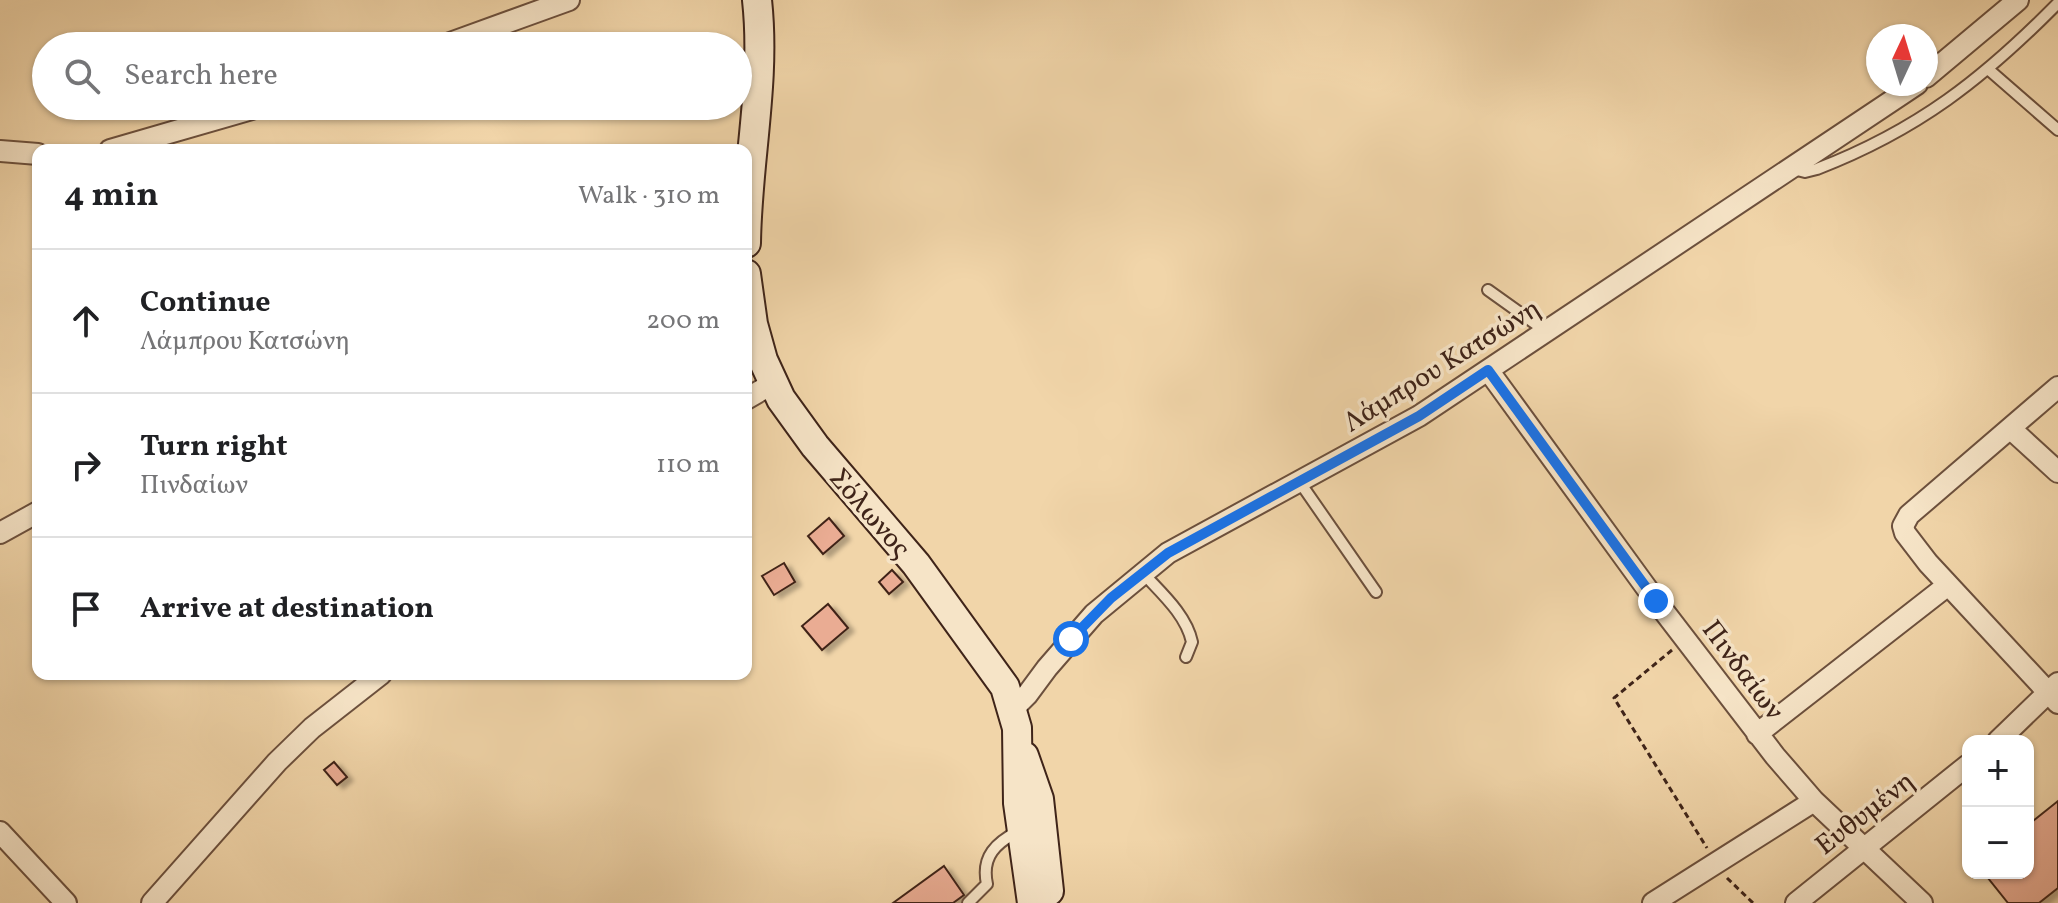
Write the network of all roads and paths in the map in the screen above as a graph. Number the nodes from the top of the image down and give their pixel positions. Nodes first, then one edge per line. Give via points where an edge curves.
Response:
1 (569, 0) edge
2 (757, 0) edge
3 (2018, 0) edge
4 (2058, 3) edge
5 (481, 32) edge
6 (1938, 67) edge
7 (1988, 69) junction
8 (1899, 96) edge
9 (214, 120) edge
10 (2058, 130) edge
11 (131, 144) edge
12 (0, 151) edge
13 (32, 154) edge
14 (752, 156) edge
15 (1791, 169) junction
16 (1488, 290) dead end
17 (752, 317) edge
18 (1547, 332) junction
19 (1488, 370) junction
20 (772, 384) junction
21 (2058, 387) edge
22 (752, 396) edge
23 (2011, 429) junction
24 (2058, 472) edge
25 (1299, 481) junction
26 (32, 515) edge
27 (0, 533) edge
28 (1142, 572) junction
29 (1948, 585) junction
30 (1376, 592) dead end
31 (1685, 638) junction
32 (1186, 657) dead end
33 (373, 680) edge
34 (2055, 693) edge
35 (1013, 709) junction
36 (1757, 734) junction
37 (2005, 735) edge
38 (1018, 740) junction
39 (1962, 770) edge
40 (1814, 801) junction
41 (1022, 829) junction
42 (0, 832) edge
43 (1863, 848) junction
44 (1717, 863) junction
45 (66, 903) edge
46 (152, 903) edge
47 (968, 903) edge
48 (1032, 903) edge
49 (1050, 903) edge
50 (1653, 903) edge
51 (1753, 903) edge
52 (1796, 903) edge
53 (1922, 903) edge

1 - 5 street
2 - 14 street via 758,104
3 - 6 street
4 - 7 lane
7 - 10 lane
7 - 15 lane via 1941,107 1886,140 1817,169
8 - 15 street, Λάμπρου Κατσώνη
9 - 11 street
12 - 13 street
15 - 18 street, Λάμπρου Κατσώνη
16 - 18 lane
17 - 20 street, Σόλωνος
18 - 19 street, Λάμπρου Κατσώνη
19 - 25 street, Λάμπρου Κατσώνη via 1419,416
19 - 31 street, Πινδαίων
20 - 22 street
20 - 35 street, Σόλωνος via 815,446 950,608 996,672
21 - 23 street
23 - 24 street
23 - 29 street via 1903,523
25 - 28 street, Λάμπρου Κατσώνη
25 - 30 lane
26 - 27 street
28 - 32 lane via 1187,627 1192,642
28 - 35 street, Λάμπρου Κατσώνη via 1086,623
29 - 34 street
29 - 36 street
31 - 36 street, Πινδαίων
31 - 44 path via 1614,698
33 - 46 street via 277,762
34 - 37 street
35 - 38 street, Σόλωνος
36 - 40 street, Πινδαίων
38 - 41 street, Σόλωνος
38 - 49 street, Σόλωνος via 1039,799
39 - 43 street, Ευθυμένη
40 - 43 street, Πινδαίων
40 - 44 street
41 - 47 lane via 991,850 984,872 987,884
41 - 48 street, Σόλωνος
42 - 45 street
43 - 52 street, Ευθυμένη
43 - 53 street, Πινδαίων
44 - 50 street
44 - 51 path

